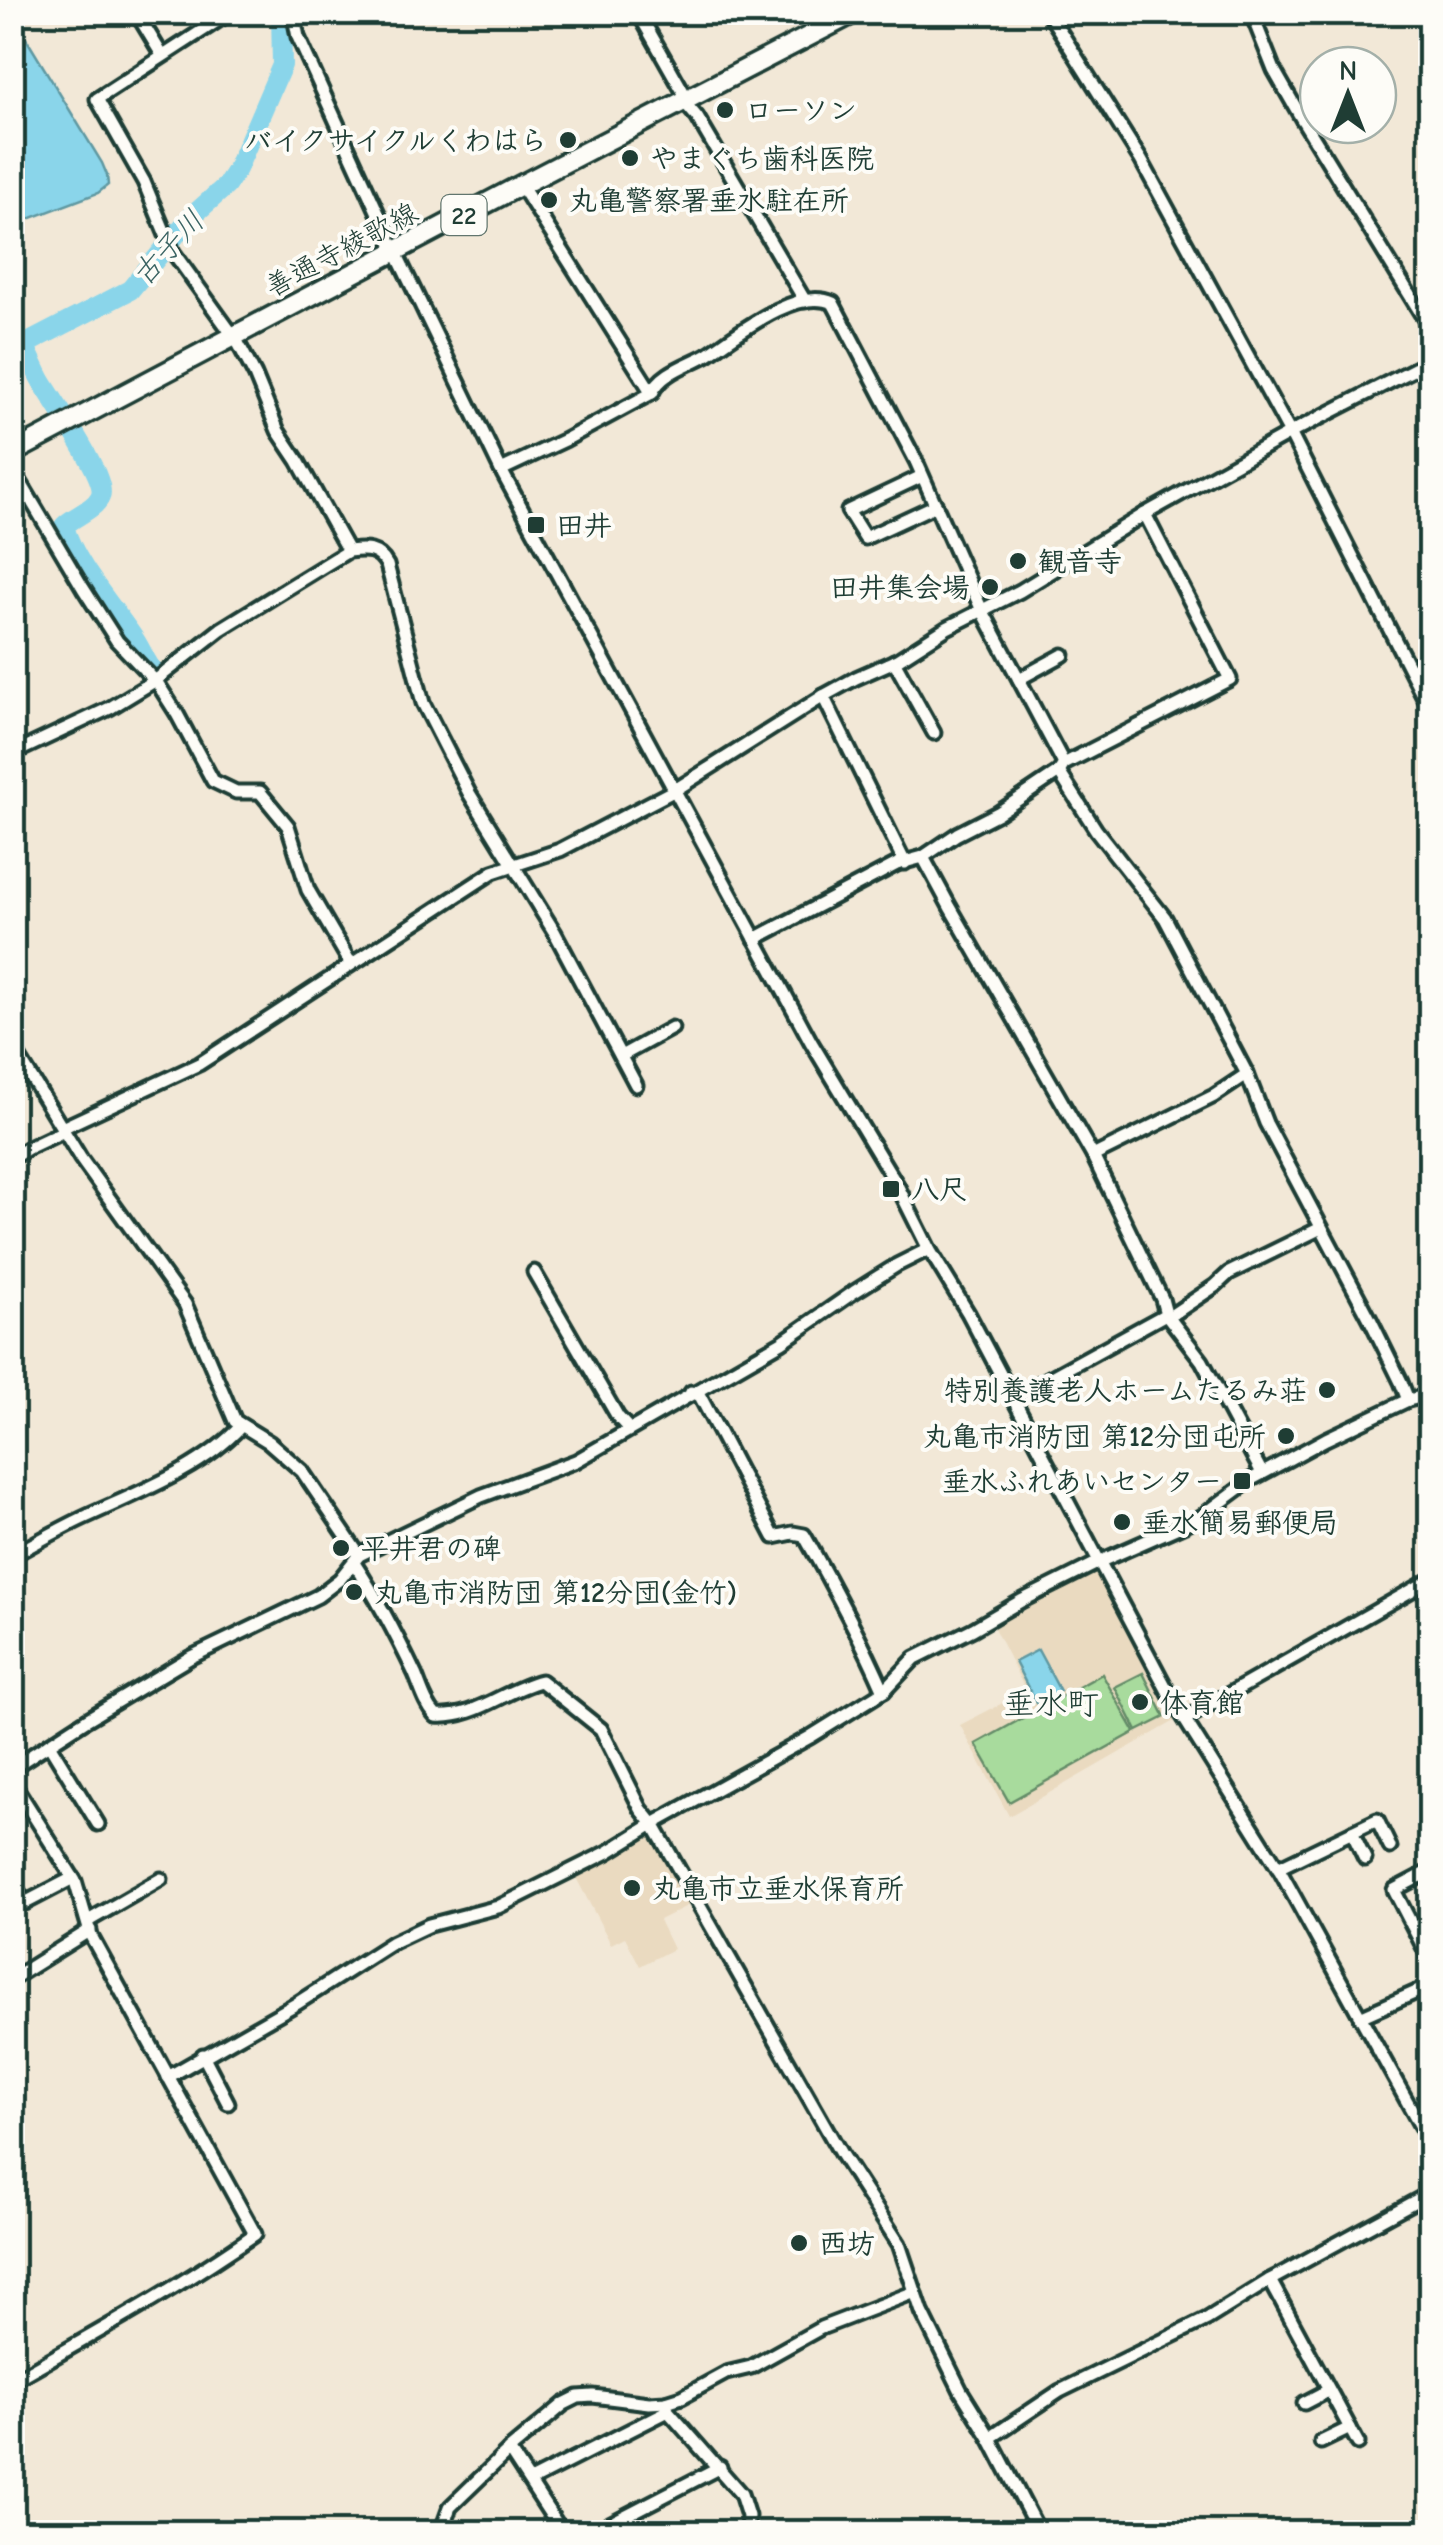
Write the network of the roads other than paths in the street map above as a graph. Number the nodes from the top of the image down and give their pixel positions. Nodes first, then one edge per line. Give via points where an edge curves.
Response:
1 (136, 12) edge
2 (231, 12) edge
3 (294, 12) edge
4 (638, 12) edge
5 (856, 12) edge
6 (1048, 12) edge
7 (1250, 12) edge
8 (162, 56) junction
9 (684, 103) junction
10 (521, 186) junction
11 (396, 251) junction
12 (806, 301) junction
13 (1430, 328) edge
14 (234, 336) junction
15 (1430, 361) edge
16 (652, 394) junction
17 (1290, 433) junction
18 (12, 454) edge
19 (12, 468) edge
20 (501, 470) junction
21 (922, 476) junction
22 (936, 505) junction
23 (1146, 514) junction
24 (348, 552) junction
25 (983, 611) junction
26 (1063, 655) dead end
27 (894, 661) junction
28 (1430, 662) edge
29 (1411, 670) junction
30 (1020, 679) junction
31 (156, 680) junction
32 (823, 696) junction
33 (1430, 709) edge
34 (934, 733) dead end
35 (12, 754) edge
36 (1062, 768) junction
37 (675, 790) junction
38 (923, 857) junction
39 (904, 862) junction
40 (514, 864) junction
41 (756, 938) junction
42 (351, 964) junction
43 (672, 1028) dead end
44 (12, 1046) edge
45 (621, 1056) junction
46 (1247, 1074) junction
47 (636, 1085) dead end
48 (63, 1130) junction
49 (1093, 1156) junction
50 (12, 1158) edge
51 (1322, 1228) junction
52 (930, 1249) junction
53 (534, 1272) dead end
54 (1167, 1316) junction
55 (691, 1392) junction
56 (1430, 1395) edge
57 (1013, 1398) junction
58 (1408, 1400) junction
59 (241, 1426) junction
60 (629, 1429) junction
61 (1262, 1474) junction
62 (12, 1556) edge
63 (356, 1559) junction
64 (1100, 1561) junction
65 (1430, 1580) edge
66 (884, 1690) junction
67 (1184, 1719) junction
68 (49, 1744) junction
69 (12, 1768) edge
70 (12, 1781) edge
71 (98, 1824) dead end
72 (653, 1824) junction
73 (1352, 1832) junction
74 (1390, 1847) dead end
75 (1365, 1860) dead end
76 (1278, 1868) junction
77 (1430, 1871) edge
78 (73, 1878) junction
79 (161, 1879) dead end
80 (12, 1881) edge
81 (89, 1925) junction
82 (1430, 1960) edge
83 (12, 1978) edge
84 (1430, 1986) edge
85 (1360, 2017) junction
86 (203, 2056) junction
87 (168, 2077) junction
88 (228, 2103) dead end
89 (1430, 2142) edge
90 (1430, 2193) edge
91 (1270, 2280) junction
92 (915, 2292) junction
93 (1296, 2330) junction
94 (1283, 2337) dead end
95 (12, 2381) edge
96 (1329, 2390) junction
97 (1304, 2403) dead end
98 (667, 2407) junction
99 (1350, 2428) junction
100 (990, 2438) junction
101 (1322, 2442) dead end
102 (1358, 2443) dead end
103 (509, 2450) junction
104 (720, 2467) junction
105 (530, 2480) junction
106 (441, 2532) edge
107 (562, 2532) edge
108 (594, 2532) edge
109 (747, 2532) edge
110 (1038, 2532) edge

1 - 8 street
2 - 8 street
3 - 11 street via 298,36
4 - 9 street
5 - 9 main road, 善通寺綾歌線 / 22
6 - 17 street via 1142,160
7 - 13 street via 1274,70
8 - 14 street via 97,99 144,182 173,252
9 - 10 main road, 善通寺綾歌線 / 22
9 - 12 street
10 - 11 main road, 善通寺綾歌線 / 22
10 - 16 street
11 - 14 main road, 善通寺綾歌線 / 22
11 - 20 street
12 - 16 street via 757,320 670,374
12 - 21 street via 833,303
14 - 18 main road, 善通寺綾歌線 / 22
14 - 24 street via 278,431
15 - 17 street
16 - 20 street
17 - 23 street
17 - 29 street
19 - 31 street via 118,641
20 - 37 street
21 - 22 street
21 - 22 street via 848,511 865,538
22 - 25 street
23 - 25 street
23 - 36 street via 1230,679
24 - 31 street via 221,629
24 - 40 street via 376,552 387,565 422,703
25 - 27 street
25 - 30 street
26 - 30 street
27 - 32 street
27 - 34 street
28 - 29 street
29 - 33 street
30 - 36 street
31 - 35 street
31 - 42 street via 213,781 236,792 260,792 288,826 308,890
32 - 37 street
32 - 39 street
36 - 38 street
36 - 46 street via 1096,830 1166,918
37 - 40 street via 560,850
37 - 41 street
38 - 39 street
38 - 49 street
39 - 41 street
40 - 42 street
40 - 45 street
41 - 52 street
42 - 48 street via 199,1064
43 - 45 street
44 - 48 street
45 - 47 street
46 - 49 street
46 - 51 street
48 - 50 street
48 - 59 street via 185,1304
49 - 54 street
51 - 54 street via 1229,1273
51 - 58 street
52 - 55 street
52 - 57 street
53 - 60 street
54 - 57 street
54 - 61 street via 1202,1361
55 - 60 street
55 - 66 street via 700,1396 774,1537 804,1535
56 - 58 street
57 - 64 street
58 - 61 street
59 - 62 street via 224,1444 146,1489
59 - 63 street via 302,1471
60 - 63 street via 576,1460 481,1496
61 - 64 street via 1201,1516
63 - 68 street via 318,1596 191,1657
63 - 72 street via 436,1716 467,1713 541,1682 601,1729
64 - 66 street via 916,1658
64 - 67 street
65 - 67 street
66 - 72 street
67 - 76 street
68 - 69 street
68 - 71 street
70 - 78 street
72 - 86 street via 498,1907 392,1942
72 - 92 street via 899,2244
73 - 74 street via 1377,1820
73 - 75 street
73 - 76 street
76 - 85 street
77 - 82 street via 1394,1890
78 - 80 street via 26,1903
78 - 81 street
79 - 81 street
81 - 83 street
81 - 87 street
84 - 85 street
85 - 89 street
86 - 87 street
86 - 88 street
87 - 95 street via 255,2234
90 - 91 street
91 - 93 street
91 - 100 street via 1060,2391
92 - 98 street via 821,2328
92 - 100 street
93 - 94 street
93 - 96 street
96 - 97 street
96 - 99 street
98 - 103 street via 578,2398
98 - 104 street
98 - 105 street
99 - 101 street
99 - 102 street
100 - 110 street
103 - 105 street
103 - 106 street via 450,2507
104 - 108 street
104 - 109 street via 742,2494
105 - 107 street

